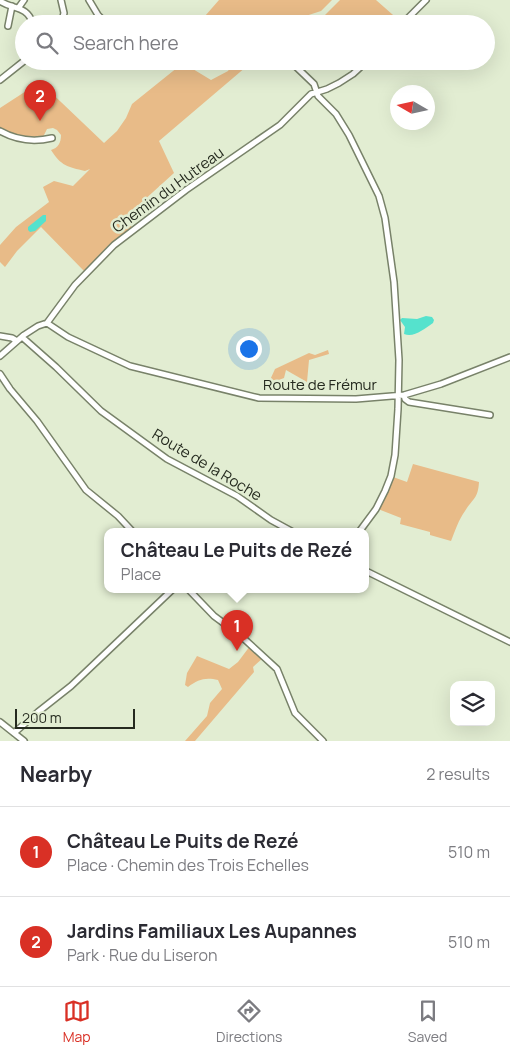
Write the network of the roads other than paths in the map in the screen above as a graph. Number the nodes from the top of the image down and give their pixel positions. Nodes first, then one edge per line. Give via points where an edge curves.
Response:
1 (24, 0) edge
2 (61, 0) edge
3 (89, 0) edge
4 (426, 0) edge
5 (0, 1) edge
6 (12, 6) junction
7 (19, 8) junction
8 (28, 15) edge
9 (63, 15) edge
10 (100, 15) edge
11 (411, 15) edge
12 (8, 26) dead end
13 (15, 68) edge
14 (299, 70) edge
15 (355, 70) edge
16 (1, 78) edge
17 (317, 92) junction
18 (0, 131) edge
19 (52, 138) dead end
20 (47, 323) junction
21 (0, 336) edge
22 (20, 339) junction
23 (0, 356) edge
24 (510, 357) edge
25 (0, 374) edge
26 (401, 395) junction
27 (490, 415) dead end
28 (129, 528) edge
29 (286, 528) edge
30 (362, 528) edge
31 (369, 572) edge
32 (169, 593) edge
33 (192, 593) edge
34 (510, 642) edge
35 (0, 722) edge
36 (14, 733) junction
37 (24, 741) edge
38 (323, 741) edge

1 - 7 street
2 - 9 street
3 - 10 street
4 - 11 street
5 - 6 street
6 - 7 street
6 - 12 street
7 - 8 street
13 - 16 street
14 - 17 street via 314,84
15 - 17 street, Chemin du Hutreau via 340,82
17 - 20 street, Chemin du Hutreau via 274,129 111,247 75,285
17 - 26 street via 354,143 379,196 395,297
18 - 19 street via 25,140
20 - 22 street, Chemin du Hutreau
20 - 26 street, Route de Frémur via 68,337 130,366 250,397 342,399
21 - 22 street
22 - 23 street, Chemin du Hutreau
22 - 29 street, Route de la Roche via 56,367 101,411 167,459 237,496
24 - 26 street, Route de Frémur via 441,384
25 - 28 street via 86,490
26 - 27 street via 409,402
26 - 30 street via 391,476 376,509
31 - 34 street
32 - 36 street via 71,686
33 - 38 street via 214,616 278,669 295,712
35 - 36 street
36 - 37 street

